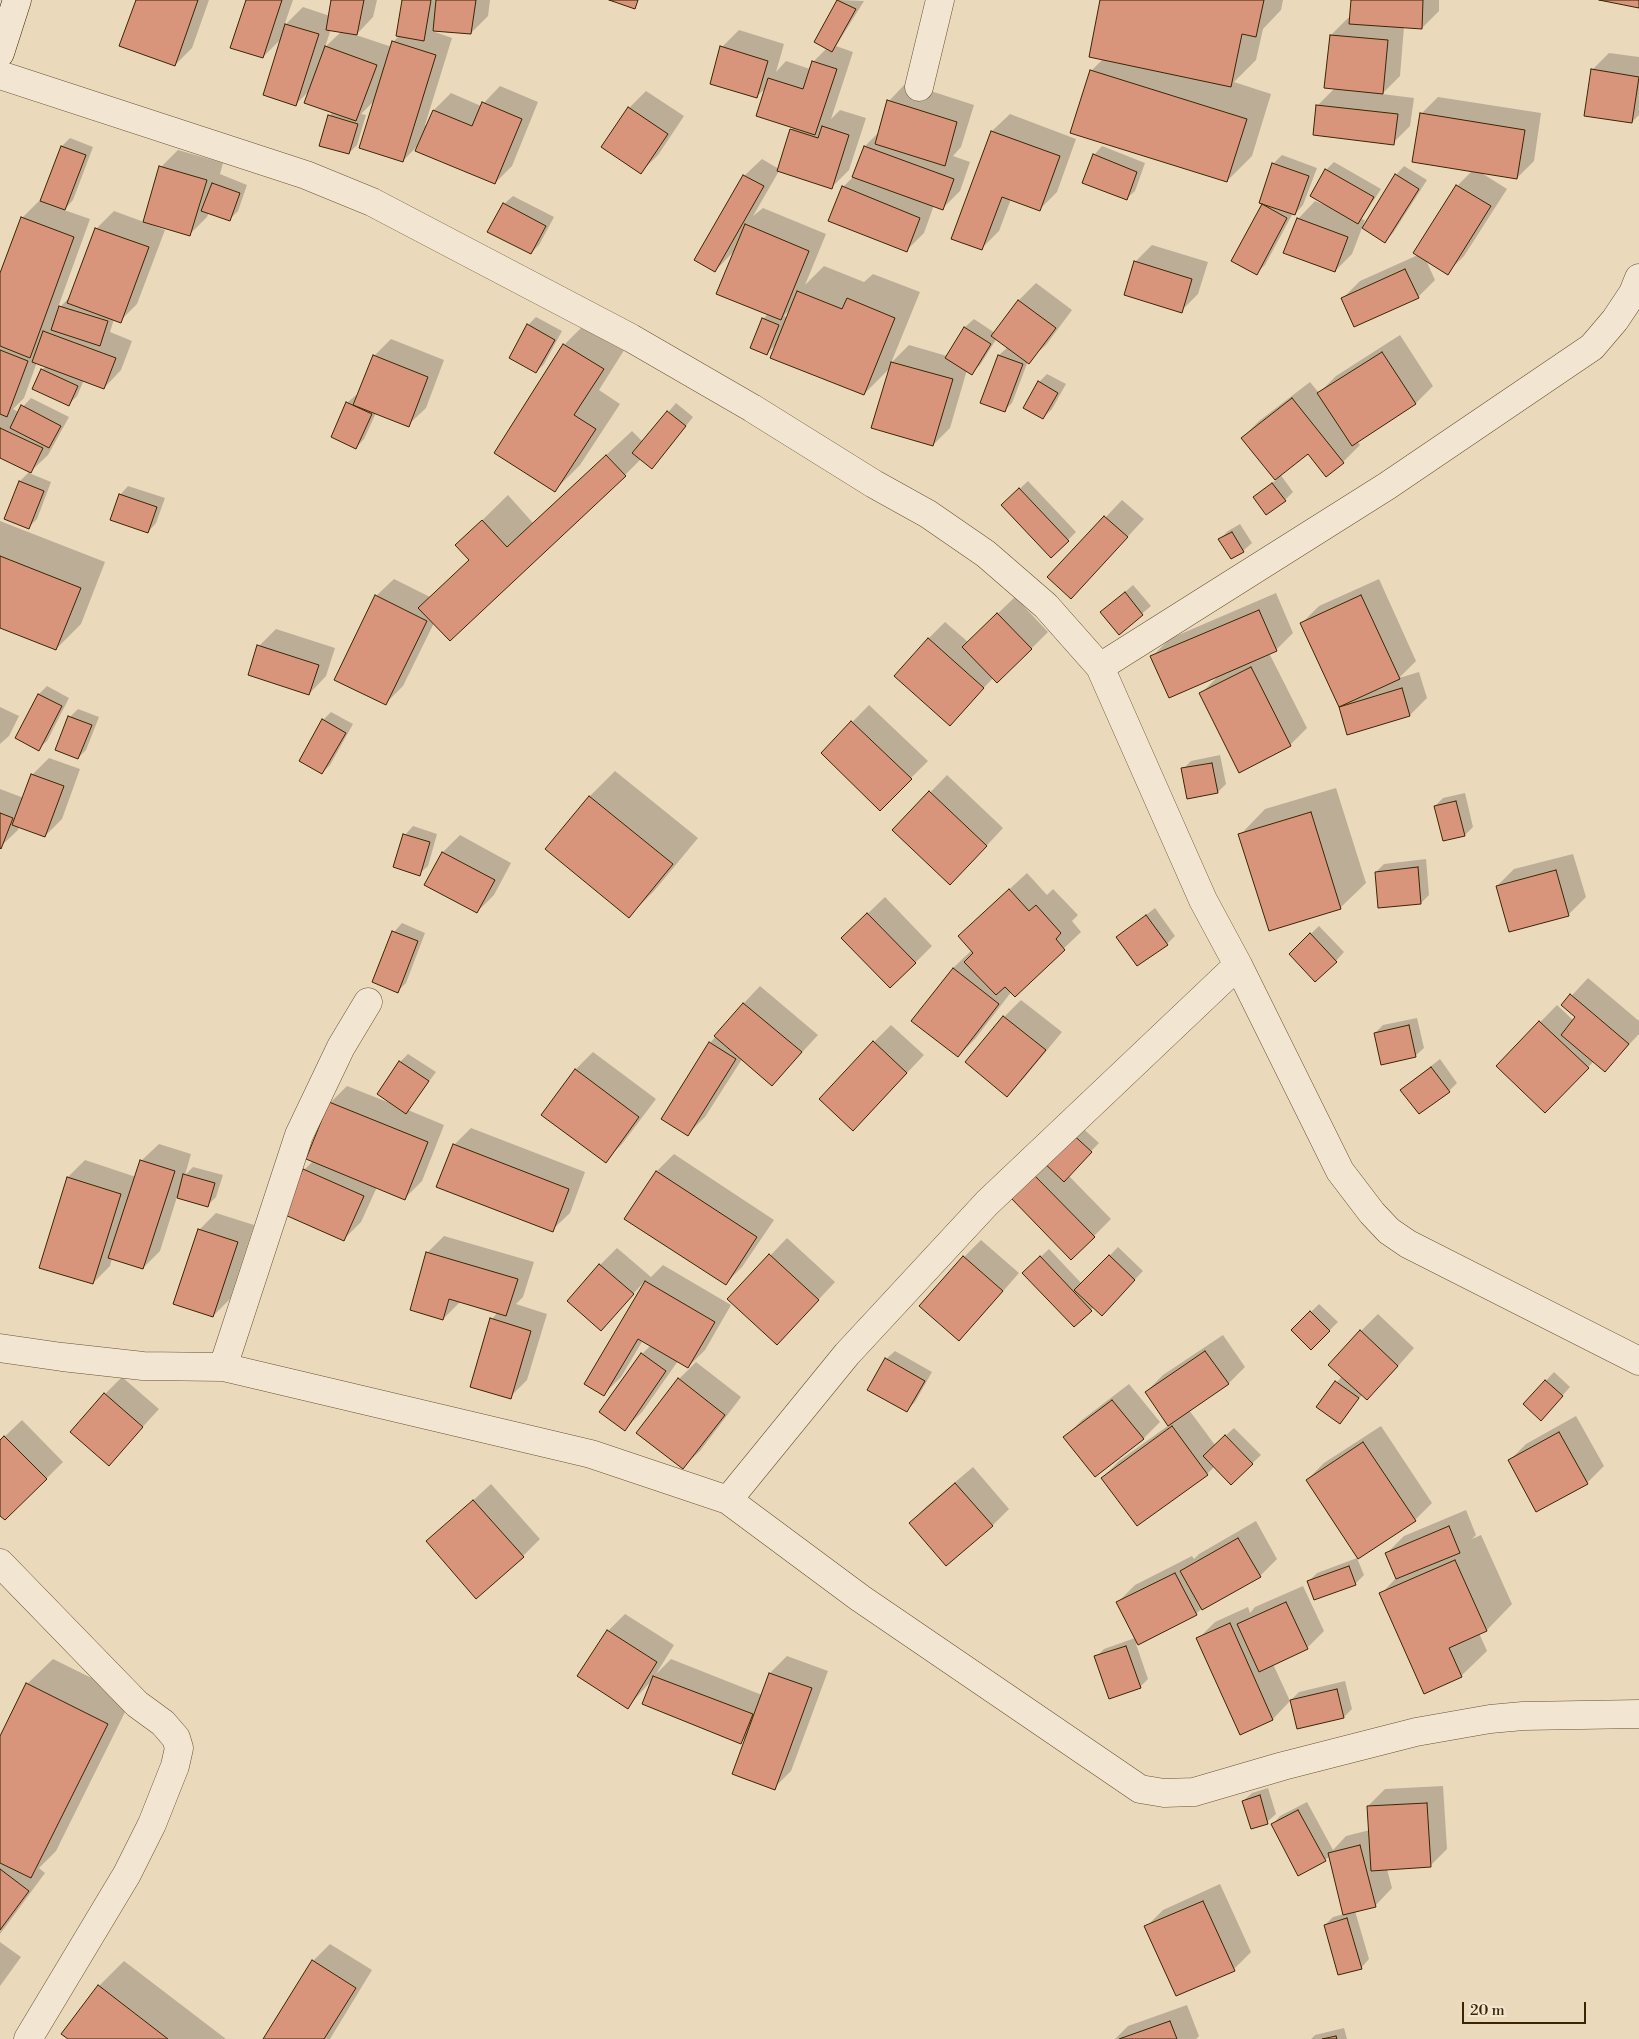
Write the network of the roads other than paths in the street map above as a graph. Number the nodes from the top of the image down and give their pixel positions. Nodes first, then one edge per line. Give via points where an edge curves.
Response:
1 (17, 0) edge
2 (940, 0) edge
3 (0, 53) edge
4 (0, 75) edge
5 (919, 87) dead end
6 (1639, 278) edge
7 (1100, 667) junction
8 (1238, 965) junction
9 (368, 1002) dead end
10 (0, 1348) edge
11 (1639, 1361) edge
12 (223, 1367) junction
13 (728, 1500) junction
14 (0, 1563) edge
15 (1639, 1714) edge
16 (28, 2039) edge

1 - 3 street
2 - 5 street
4 - 7 street via 306,175 372,202 631,338 928,514 986,554 1046,606
6 - 7 street via 1615,320 1592,347 1387,486
7 - 8 street via 1202,900
8 - 11 street via 1340,1172 1389,1232
8 - 13 street via 987,1203 847,1354
9 - 12 street via 341,1047 299,1135
10 - 12 street via 143,1366
12 - 13 street via 591,1454
13 - 15 street via 860,1598 1140,1789 1164,1794 1194,1792 1416,1732 1490,1719
14 - 16 street via 137,1704 162,1723 176,1738 180,1748 152,1824 127,1874

